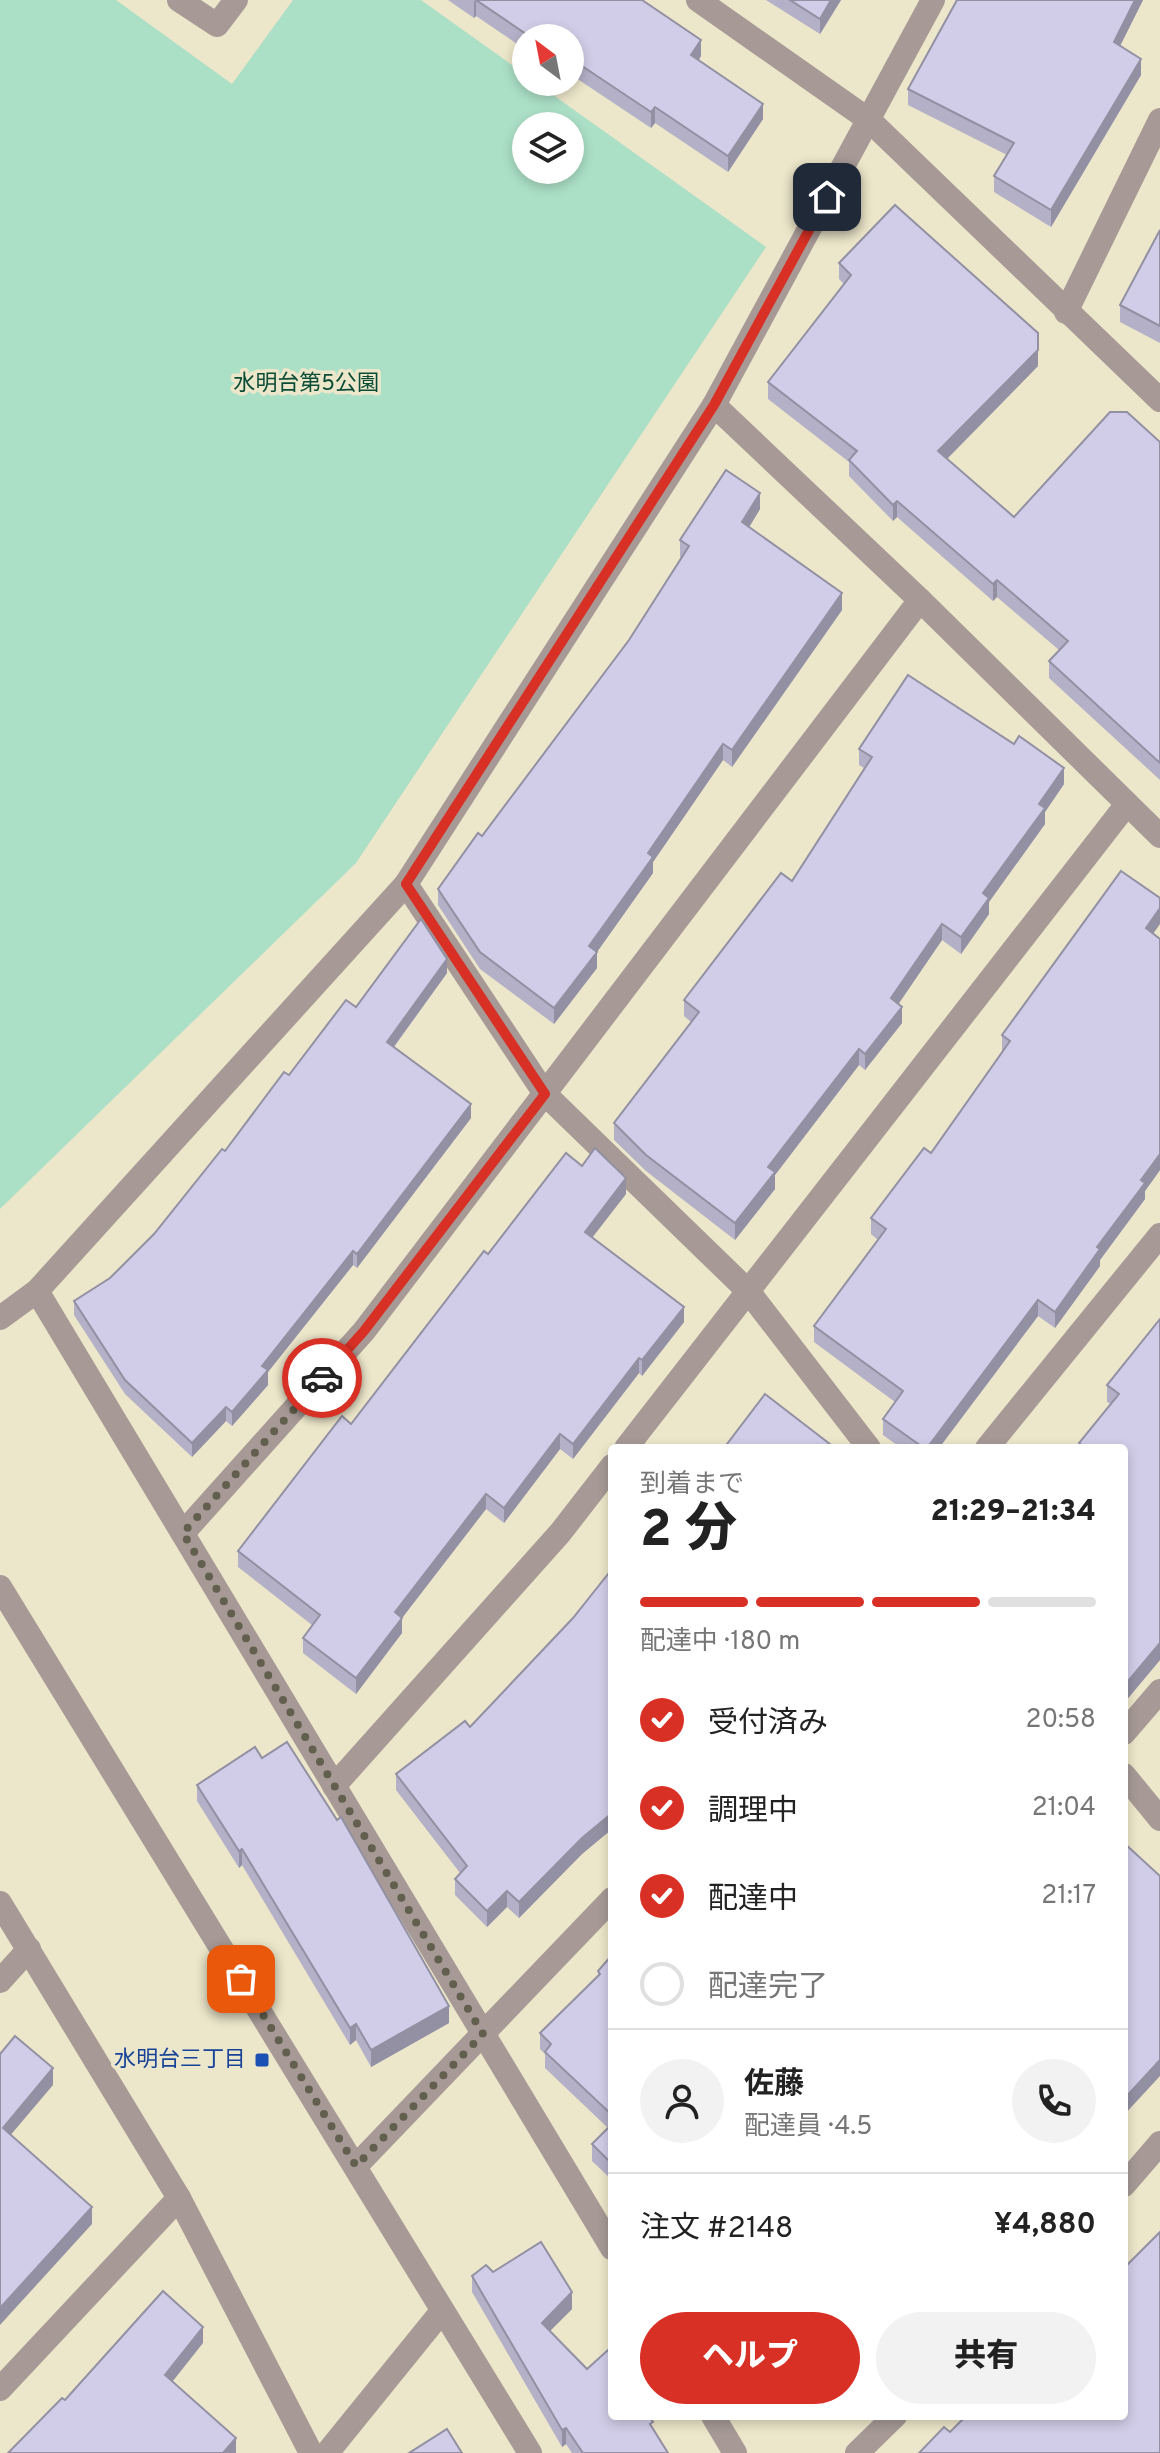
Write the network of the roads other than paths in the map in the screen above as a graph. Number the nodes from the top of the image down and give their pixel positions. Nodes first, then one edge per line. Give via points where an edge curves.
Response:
1 (179, 0) edge
2 (236, 0) edge
3 (698, 0) edge
4 (933, 0) edge
5 (869, 120) junction
6 (1160, 120) edge
7 (1066, 312) junction
8 (1160, 400) edge
9 (714, 405) junction
10 (920, 600) junction
11 (1127, 804) junction
12 (1160, 836) edge
13 (406, 884) junction
14 (545, 1094) junction
15 (1160, 1235) edge
16 (37, 1291) junction
17 (748, 1291) junction
18 (0, 1318) edge
19 (629, 1444) edge
20 (866, 1444) edge
21 (990, 1444) edge
22 (608, 1471) edge
23 (183, 1533) junction
24 (0, 1587) edge
25 (1160, 1691) edge
26 (1128, 1728) edge
27 (1128, 1780) edge
28 (334, 1786) junction
29 (1160, 1819) edge
30 (0, 1903) edge
31 (608, 1903) edge
32 (29, 1949) junction
33 (0, 1981) edge
34 (483, 2034) junction
35 (1160, 2143) edge
36 (356, 2166) junction
37 (1128, 2180) edge
38 (179, 2198) junction
39 (608, 2241) edge
40 (442, 2311) junction
41 (0, 2389) edge
42 (715, 2420) edge
43 (891, 2420) edge
44 (311, 2453) edge
45 (327, 2453) edge
46 (530, 2453) edge
47 (735, 2453) edge
48 (857, 2453) edge

1 - 2 street via 217,25
3 - 5 street
4 - 5 street
5 - 7 street
5 - 9 street
6 - 7 street
7 - 8 street
9 - 10 street
9 - 13 street
10 - 11 street
10 - 14 street
11 - 12 street
11 - 17 street
13 - 14 street
13 - 16 street
14 - 17 street
14 - 23 street via 364,1331
15 - 21 street
16 - 18 street
16 - 23 street
17 - 19 street
17 - 20 street
22 - 28 street via 560,1533
23 - 28 street
24 - 36 street
25 - 26 street
27 - 29 street
28 - 34 street
30 - 32 street
31 - 34 street
32 - 33 street
32 - 38 street
34 - 36 street
34 - 39 street
35 - 37 street
36 - 40 street
38 - 41 street
38 - 44 street
40 - 45 street
40 - 46 street
42 - 47 street
43 - 48 street

